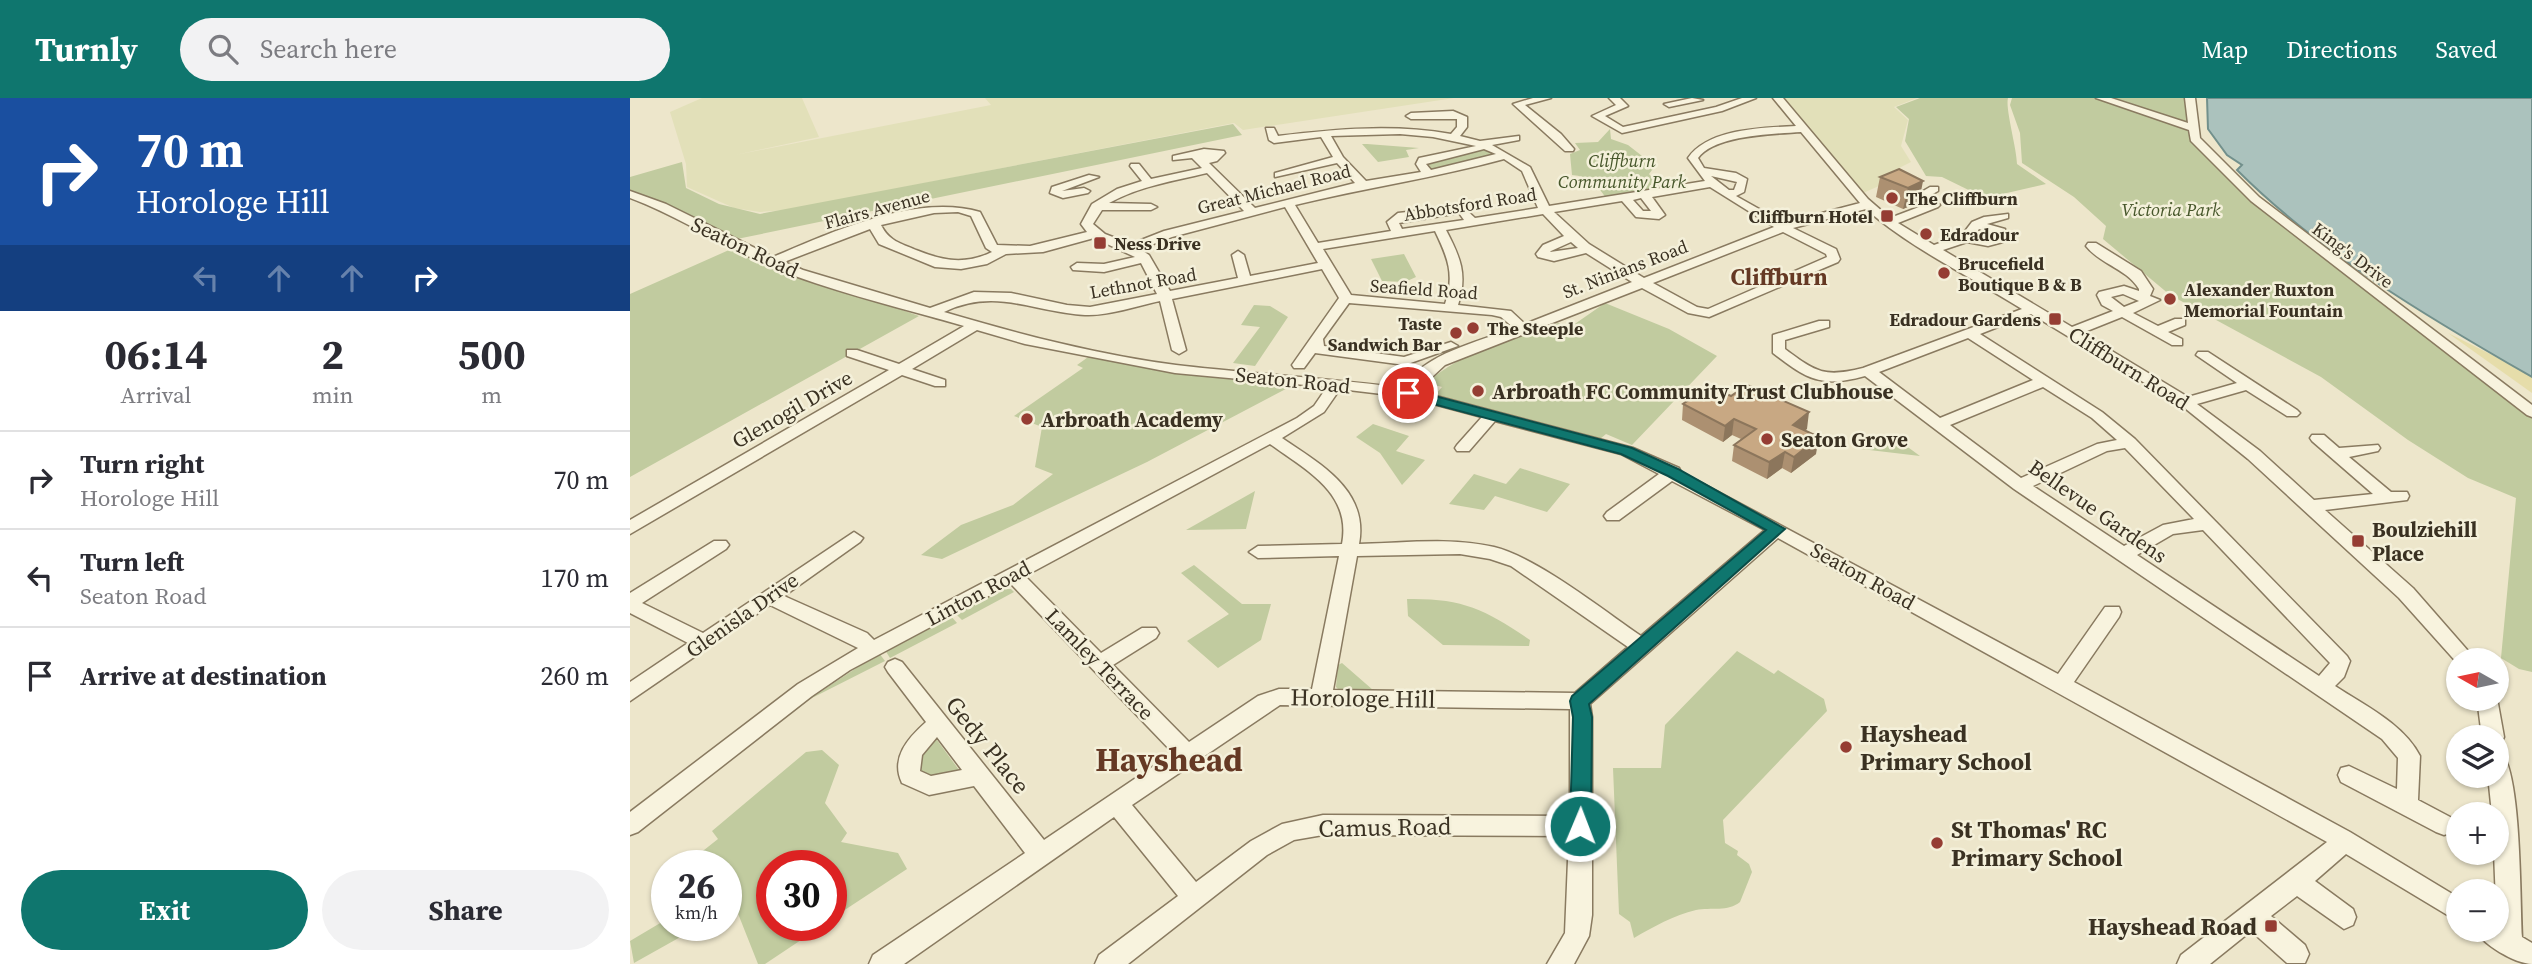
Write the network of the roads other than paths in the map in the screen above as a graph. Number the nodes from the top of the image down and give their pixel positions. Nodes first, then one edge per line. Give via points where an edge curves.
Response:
1 (1546, 98) edge
2 (1614, 98) edge
3 (1751, 98) edge
4 (1778, 98) edge
5 (2101, 98) edge
6 (2190, 98) edge
7 (1698, 100) edge
8 (1682, 103) junction
9 (1669, 104) dead end
10 (1700, 113) junction
11 (1411, 116) dead end
12 (2193, 128) junction
13 (1803, 129) junction
14 (1269, 130) dead end
15 (1324, 134) junction
16 (1453, 138) junction
17 (1515, 138) dead end
18 (1569, 144) dead end
19 (1481, 146) junction
20 (1505, 155) junction
21 (1177, 158) dead end
22 (1339, 159) junction
23 (1201, 162) junction
24 (1135, 166) dead end
25 (1702, 172) junction
26 (1429, 174) junction
27 (1279, 175) dead end
28 (1093, 177) dead end
29 (1149, 183) junction
30 (1715, 183) junction
31 (1363, 185) junction
32 (1934, 189) dead end
33 (630, 194) edge
34 (1644, 194) junction
35 (1728, 194) junction
36 (1624, 197) junction
37 (1100, 203) junction
38 (1288, 203) junction
39 (1868, 205) junction
40 (1151, 207) dead end
41 (1546, 210) junction
42 (1252, 212) junction
43 (2004, 216) dead end
44 (1472, 222) junction
45 (1888, 222) junction
46 (874, 224) junction
47 (1976, 225) junction
48 (1438, 226) junction
49 (1784, 228) junction
50 (1398, 233) junction
51 (1093, 234) junction
52 (1573, 237) junction
53 (1966, 238) junction
54 (1315, 247) junction
55 (1130, 248) junction
56 (1590, 249) junction
57 (1931, 250) junction
58 (1003, 251) junction
59 (2092, 251) dead end
60 (1238, 255) dead end
61 (1145, 258) junction
62 (773, 262) junction
63 (1325, 265) junction
64 (1077, 267) dead end
65 (1245, 281) junction
66 (1644, 282) junction
67 (1163, 298) junction
68 (1346, 298) junction
69 (2149, 299) junction
70 (1450, 308) junction
71 (2033, 309) junction
72 (2122, 312) junction
73 (930, 313) junction
74 (2180, 322) dead end
75 (1518, 324) junction
76 (1824, 324) dead end
77 (975, 326) junction
78 (2157, 331) junction
79 (2073, 332) junction
80 (1969, 333) junction
81 (2177, 342) dead end
82 (1314, 344) junction
83 (1179, 350) dead end
84 (852, 353) dead end
85 (2203, 355) dead end
86 (1300, 365) dead end
87 (901, 370) junction
88 (1868, 370) junction
89 (2044, 381) junction
90 (940, 383) dead end
91 (1337, 383) junction
92 (2251, 384) junction
93 (1408, 393) junction
94 (2186, 401) junction
95 (2532, 411) edge
96 (2292, 413) dead end
97 (1492, 415) junction
98 (1939, 424) junction
99 (1270, 438) junction
100 (2318, 438) dead end
101 (2129, 442) junction
102 (1463, 448) dead end
103 (2372, 448) dead end
104 (2336, 454) junction
105 (1673, 472) junction
106 (2020, 485) junction
107 (2311, 506) junction
108 (1613, 516) dead end
109 (2208, 523) junction
110 (630, 528) edge
111 (1777, 529) junction
112 (854, 538) dead end
113 (720, 545) dead end
114 (1258, 552) dead end
115 (1348, 552) junction
116 (2122, 555) junction
117 (1012, 574) junction
118 (769, 597) junction
119 (630, 603) edge
120 (2112, 612) dead end
121 (1149, 633) dead end
122 (704, 642) junction
123 (1643, 647) junction
124 (2455, 648) edge
125 (872, 649) junction
126 (1099, 664) junction
127 (895, 667) dead end
128 (2061, 685) junction
129 (2319, 688) junction
130 (630, 693) edge
131 (1321, 698) junction
132 (1579, 701) junction
133 (937, 724) junction
134 (1188, 755) junction
135 (979, 775) junction
136 (2349, 775) dead end
137 (2501, 788) edge
138 (1117, 804) junction
139 (2407, 806) junction
140 (630, 825) edge
141 (2444, 825) dead end
142 (1580, 826) junction
143 (2342, 839) junction
144 (1041, 855) junction
145 (2296, 881) junction
146 (1194, 897) junction
147 (2446, 903) edge
148 (2252, 916) junction
149 (2344, 918) dead end
150 (2510, 943) joint
151 (2296, 954) dead end
152 (2532, 957) edge
153 (882, 964) edge
154 (1108, 964) edge
155 (1560, 964) edge
156 (2190, 964) edge

1 - 18 street via 1518,104
2 - 10 street via 1623,106 1597,116 1622,130
3 - 10 street
4 - 13 street, Cliffburn Road
5 - 12 street
6 - 12 street, King's Drive
7 - 8 street
8 - 9 street
8 - 10 street
11 - 16 street via 1462,117 1462,127
12 - 95 street, King's Drive via 2195,139 2211,157 2283,224
13 - 25 street via 1757,132 1712,143 1694,153
13 - 39 street, Cliffburn Road
14 - 15 street via 1274,140
15 - 16 street via 1386,131
15 - 22 street
16 - 19 street
17 - 19 street
19 - 20 street
19 - 26 street via 1423,160
20 - 26 street, Great Michael Road
20 - 41 street via 1527,169
21 - 23 street
22 - 27 street
22 - 31 street
23 - 29 street
23 - 42 street
24 - 29 street
25 - 30 street
25 - 35 street via 1732,175 1743,181 1738,192
26 - 31 street, Great Michael Road
28 - 37 street via 1081,186
29 - 37 street
30 - 34 street, Abbotsford Road
30 - 35 street
31 - 38 street, Great Michael Road
32 - 45 street via 1924,194 1934,205
33 - 62 street, Seaton Road
34 - 36 street, Abbotsford Road
34 - 36 street via 1659,215 1643,217
35 - 49 street
36 - 41 street, Abbotsford Road
37 - 40 street
37 - 51 street via 1090,212 1087,224
38 - 42 street, Great Michael Road
38 - 54 street, Seafield Road
39 - 45 street, Cliffburn Road
39 - 49 street, St. Ninians Road
41 - 44 street, Abbotsford Road
41 - 52 street
42 - 55 street, Great Michael Road
43 - 47 street
44 - 48 street, Abbotsford Road
44 - 50 street via 1462,209 1417,213 1394,219
45 - 57 street, Cliffburn Road
46 - 58 street via 883,241 939,264 983,261
46 - 58 street, Flairs Avenue via 939,209 966,209 976,214 992,248
46 - 62 street, Flairs Avenue
47 - 53 street
47 - 53 street via 2001,232 1999,239
48 - 50 street, Abbotsford Road
48 - 70 street via 1460,268
49 - 66 street, St. Ninians Road
49 - 66 street via 1832,252 1834,259 1709,313 1693,310
50 - 54 street, Abbotsford Road
51 - 55 street
51 - 58 street via 1036,249
52 - 56 street
52 - 56 street via 1542,254 1555,257
53 - 57 street
54 - 63 street, Seafield Road
55 - 61 street
56 - 66 street
57 - 71 street, Cliffburn Road
59 - 69 street via 2141,279
60 - 65 street
61 - 64 street via 1104,268
61 - 67 street
62 - 73 street, Seaton Road
63 - 65 street, Lethnot Road
63 - 68 street, Seafield Road
65 - 67 street, Lethnot Road
66 - 75 street, St. Ninians Road
67 - 73 street, Lethnot Road via 1078,311 984,293
67 - 83 street
68 - 70 street, Seafield Road
68 - 82 street
69 - 72 street
69 - 72 street via 2118,290 2104,295
70 - 75 street, Seafield Road via 1506,314
71 - 79 street, Cliffburn Road
71 - 80 street
72 - 78 street
72 - 79 street
73 - 77 street, Seaton Road
74 - 78 street
75 - 82 street via 1414,360 1365,358 1322,351
75 - 93 street, St. Ninians Road via 1440,362
76 - 88 street via 1778,338 1778,350 1816,379 1833,380
77 - 87 street, Glenogil Drive
77 - 91 street, Seaton Road via 1100,357 1175,369
78 - 81 street
79 - 94 street, Cliffburn Road
80 - 88 street
80 - 89 street
82 - 86 street
84 - 87 street
85 - 92 street
87 - 90 street
87 - 110 street, Glenogil Drive
88 - 98 street, Bellevue Gardens
89 - 98 street
89 - 101 street
91 - 93 street, Seaton Road
91 - 99 street, Linton Road via 1319,409
92 - 94 street
92 - 96 street
93 - 97 street, Seaton Road
94 - 107 street, Cliffburn Road
97 - 102 street
97 - 105 street, Seaton Road via 1627,451
98 - 106 street, Bellevue Gardens
99 - 115 street via 1340,488 1352,512
99 - 117 street, Linton Road
100 - 104 street
101 - 106 street via 2103,447
101 - 109 street
103 - 104 street
104 - 107 street via 2394,496
105 - 108 street
105 - 111 street, Seaton Road
106 - 116 street, Bellevue Gardens
107 - 124 street, Cliffburn Road via 2406,593
109 - 116 street via 2169,529
109 - 129 street via 2340,661 2337,672
111 - 123 street
111 - 128 street, Seaton Road
112 - 118 street, Glenisla Drive
113 - 119 street
114 - 115 street
115 - 123 street via 1460,548 1493,553 1517,562
115 - 131 street
116 - 129 street, Bellevue Gardens
117 - 125 street, Linton Road
117 - 126 street, Lamley Terrace
118 - 122 street, Glenisla Drive
118 - 125 street via 860,638
119 - 122 street
120 - 128 street
121 - 126 street
122 - 130 street, Glenisla Drive
123 - 132 street
125 - 140 street, Linton Road via 805,690
126 - 134 street, Lamley Terrace
127 - 133 street, Gedy Place
128 - 143 street, Seaton Road
129 - 139 street, Bellevue Gardens via 2389,733 2409,756
131 - 132 street, Horologe Hill
131 - 134 street, Horologe Hill via 1279,697 1265,702
132 - 142 street
133 - 135 street, Gedy Place
133 - 135 street via 911,754 910,776 929,786
134 - 138 street, Horologe Hill
135 - 144 street, Gedy Place
136 - 139 street
137 - 150 street
138 - 144 street, Horologe Hill
138 - 146 street
139 - 141 street
142 - 146 street, Camus Road via 1323,825 1290,831 1259,848
142 - 155 street via 1577,936
143 - 145 street via 2334,852
143 - 147 street, Seaton Road
144 - 153 street, Horologe Hill
145 - 148 street
145 - 149 street
146 - 154 street, Camus Road
148 - 151 street
148 - 156 street
150 - 152 street

